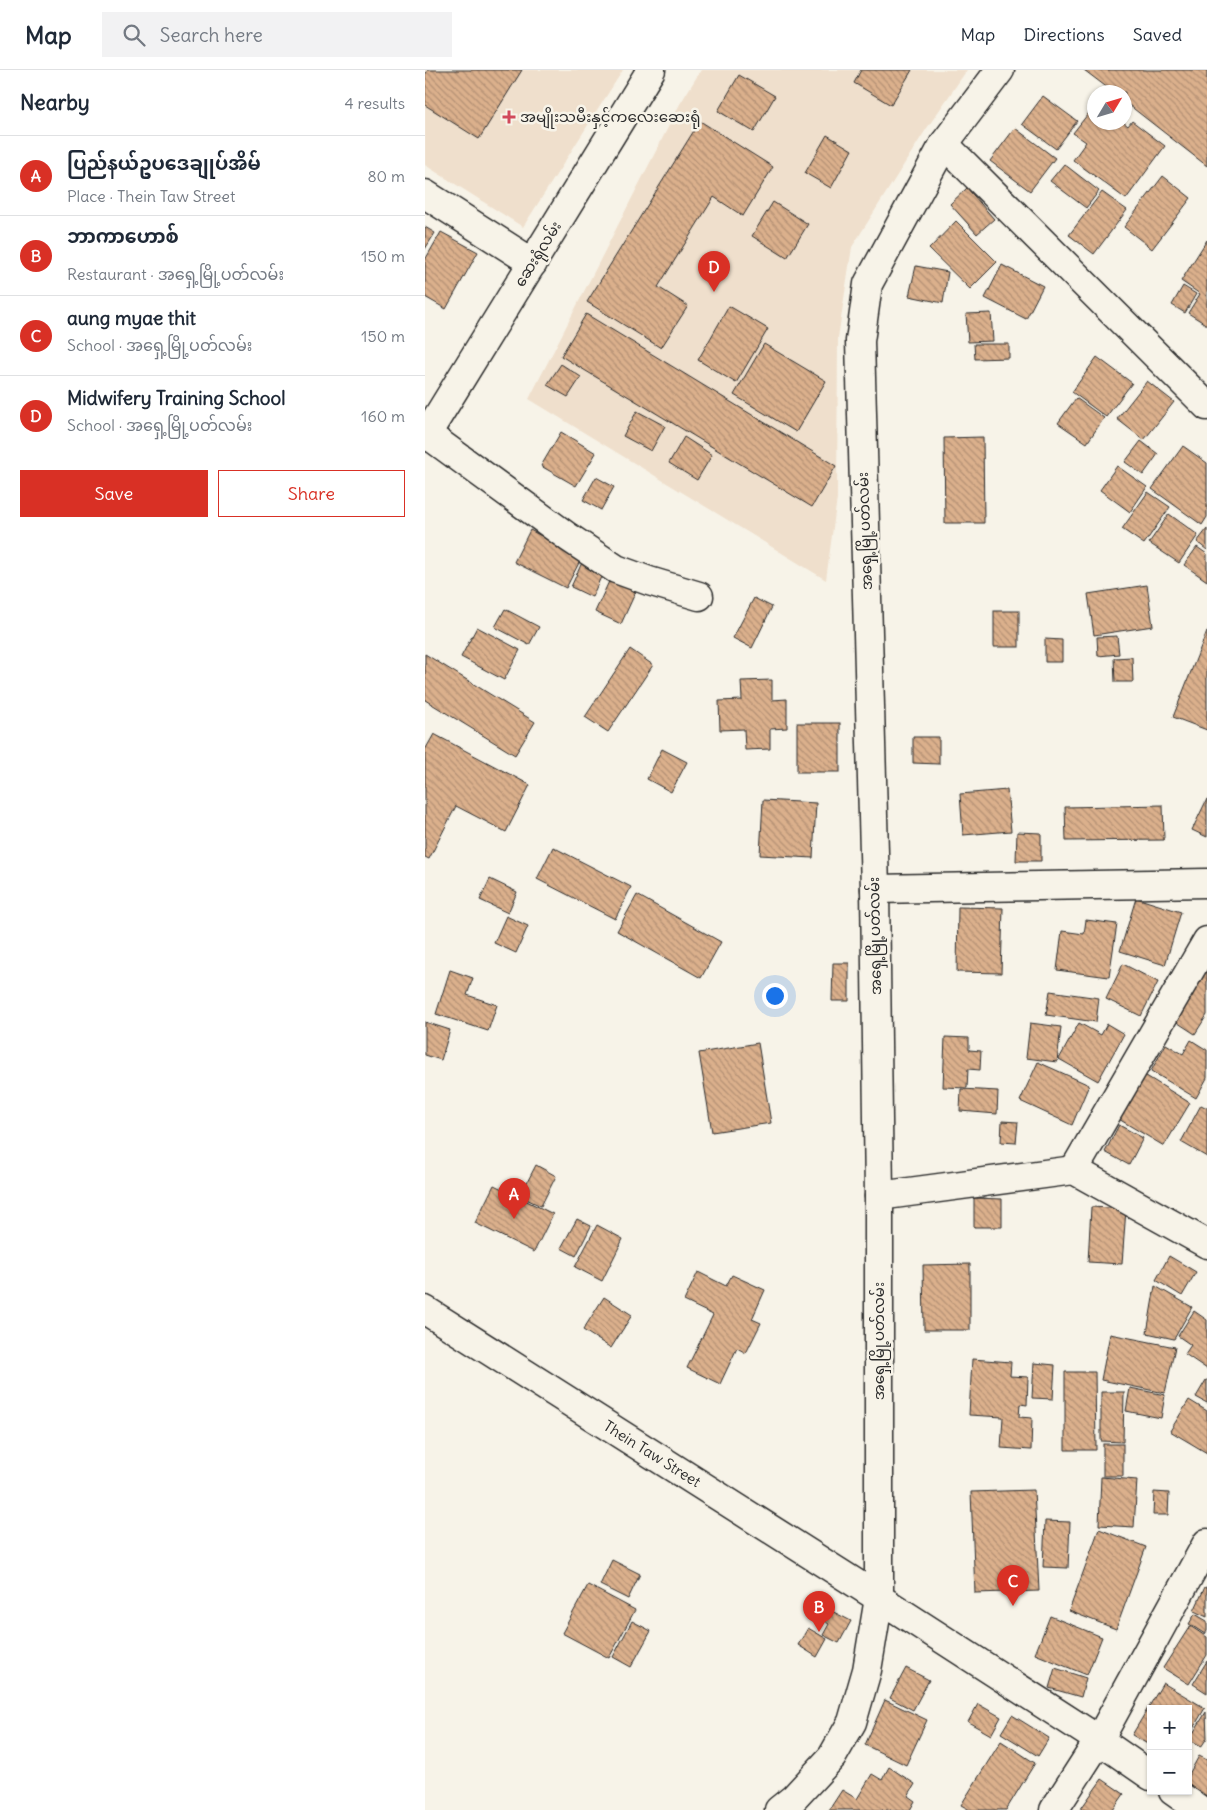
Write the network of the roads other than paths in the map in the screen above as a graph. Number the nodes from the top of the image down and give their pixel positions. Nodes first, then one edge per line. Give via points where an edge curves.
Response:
1 (651, 70) edge
2 (1000, 70) edge
3 (944, 144) junction
4 (425, 194) edge
5 (533, 263) junction
6 (1207, 406) edge
7 (426, 436) edge
8 (699, 596) dead end
9 (1207, 883) edge
10 (875, 889) junction
11 (1207, 941) edge
12 (1074, 1170) junction
13 (879, 1196) junction
14 (1207, 1244) edge
15 (425, 1310) edge
16 (1207, 1543) edge
17 (879, 1598) junction
18 (1099, 1740) junction
19 (1147, 1773) edge
20 (1179, 1795) edge
21 (779, 1810) edge
22 (1054, 1810) edge
23 (1200, 1810) edge

1 - 5 street, ဆေးရုံလမ်း
2 - 3 street, အရှေ့မြို့ပတ်လမ်း
3 - 6 street
3 - 10 street, အရှေ့မြို့ပတ်လမ်း via 868,284 860,341
4 - 5 street
5 - 7 street, ဆေးရုံလမ်း
7 - 8 street via 616,569
9 - 10 street
10 - 13 street, အရှေ့မြို့ပတ်လမ်း
11 - 12 street
12 - 13 street
12 - 14 street
13 - 17 street, အရှေ့မြို့ပတ်လမ်း
15 - 17 street, Thein Taw Street
16 - 18 street
17 - 18 street, Thein Taw Street
17 - 21 street, အရှေ့မြို့ပတ်လမ်း via 867,1670 851,1722 832,1757
18 - 19 street, Thein Taw Street
18 - 22 street
20 - 23 street

